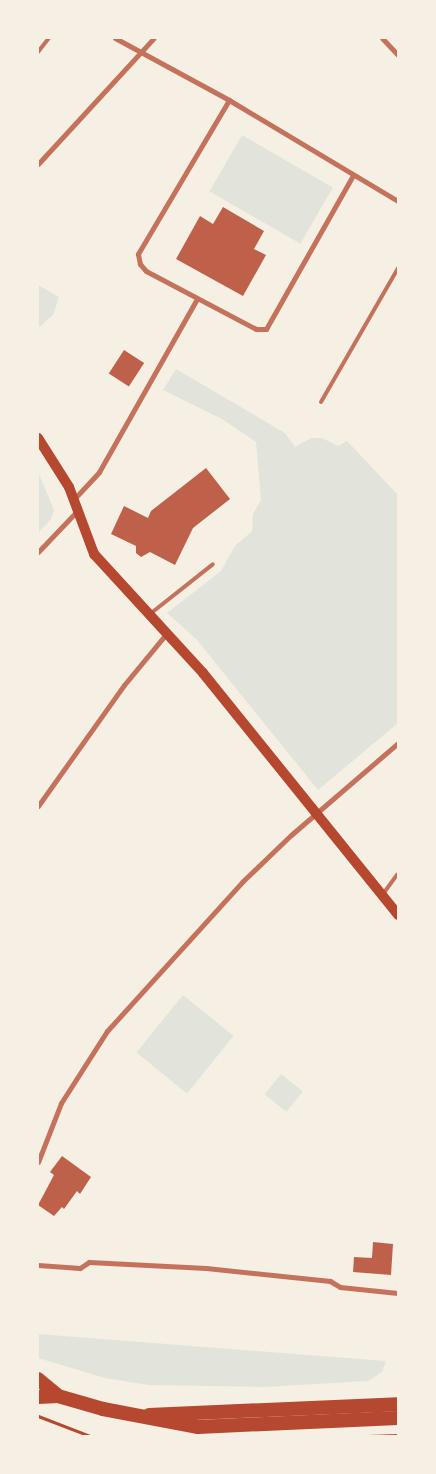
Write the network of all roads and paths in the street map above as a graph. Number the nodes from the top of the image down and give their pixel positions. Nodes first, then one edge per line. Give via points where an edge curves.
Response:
1 (49, 38) edge
2 (115, 38) edge
3 (154, 38) edge
4 (382, 38) edge
5 (142, 51) junction
6 (38, 52) edge
7 (398, 55) edge
8 (230, 100) junction
9 (38, 164) edge
10 (353, 175) junction
11 (398, 201) edge
12 (398, 268) edge
13 (197, 300) junction
14 (321, 402) dead end
15 (38, 438) edge
16 (74, 500) junction
17 (78, 511) junction
18 (38, 552) edge
19 (213, 564) dead end
20 (149, 615) junction
21 (166, 634) junction
22 (398, 743) edge
23 (38, 806) edge
24 (317, 812) junction
25 (396, 875) dead end
26 (384, 894) junction
27 (398, 915) edge
28 (38, 1162) edge
29 (38, 1265) edge
30 (398, 1293) edge
31 (38, 1379) edge
32 (58, 1396) junction
33 (38, 1397) edge
34 (398, 1404) edge
35 (38, 1416) edge
36 (145, 1416) junction
37 (398, 1418) edge
38 (90, 1436) edge
39 (367, 1436) edge
40 (398, 1436) edge

1 - 6 lane
2 - 5 street
3 - 5 street
4 - 7 street
5 - 8 street
5 - 9 street
8 - 10 street
8 - 13 street via 138,254 140,264 146,270
10 - 11 street
10 - 13 street via 269,328 256,329
12 - 14 lane
13 - 16 street via 99,472
15 - 16 main road
16 - 17 main road
17 - 18 street
17 - 20 main road via 94,554
19 - 20 lane
20 - 21 main road
21 - 23 street via 124,685
21 - 24 main road
22 - 24 street
24 - 26 main road
24 - 28 street via 243,882 107,1031 61,1103
25 - 26 lane
26 - 27 main road
29 - 30 street via 80,1268 89,1262 206,1268 330,1281 340,1287
31 - 32 highway
32 - 33 highway
32 - 36 highway via 103,1409
34 - 36 highway via 199,1410
35 - 38 path
36 - 37 highway via 198,1427
39 - 40 path

